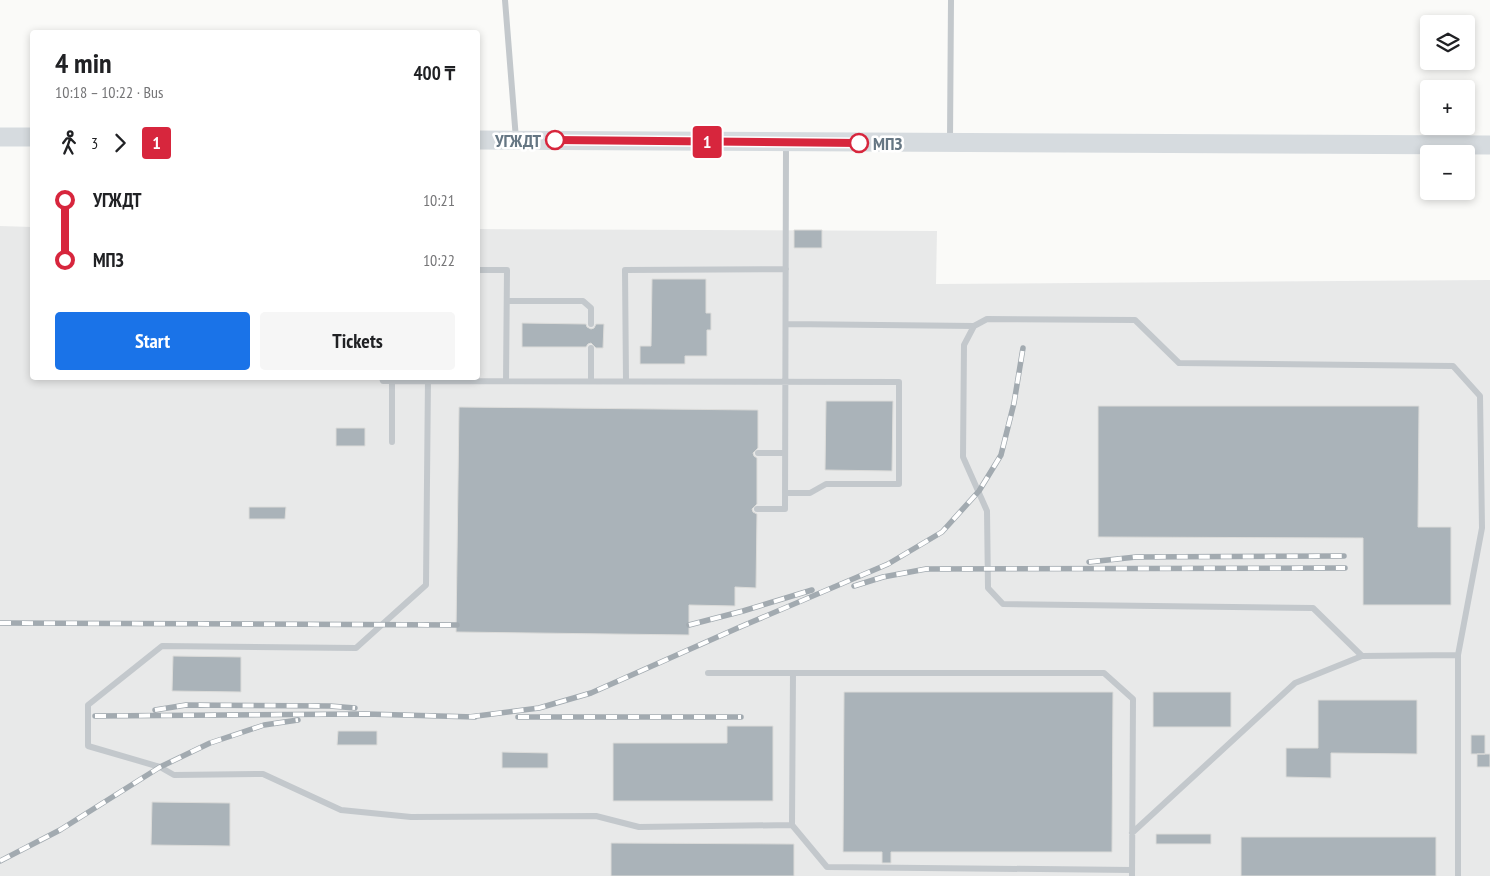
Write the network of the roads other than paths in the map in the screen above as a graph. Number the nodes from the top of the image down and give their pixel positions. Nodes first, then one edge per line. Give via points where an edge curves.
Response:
1 (505, 0) edge
2 (951, 0) edge
3 (0, 137) edge
4 (30, 137) edge
5 (480, 140) edge
6 (517, 140) junction
7 (786, 142) junction
8 (950, 144) junction
9 (1490, 145) edge
10 (786, 269) junction
11 (480, 270) edge
12 (507, 301) junction
13 (591, 324) dead end
14 (786, 324) junction
15 (974, 326) junction
16 (591, 348) dead end
17 (392, 380) edge
18 (428, 380) edge
19 (467, 380) edge
20 (506, 381) junction
21 (591, 381) junction
22 (626, 381) junction
23 (786, 382) junction
24 (392, 442) dead end
25 (758, 453) dead end
26 (785, 453) junction
27 (785, 493) junction
28 (757, 509) dead end
29 (1458, 655) junction
30 (1362, 656) junction
31 (708, 672) dead end
32 (793, 673) junction
33 (792, 825) junction
34 (1132, 833) junction
35 (827, 868) junction
36 (1132, 873) edge
37 (827, 876) edge
38 (1458, 876) edge

1 - 6 lane
2 - 8 lane
3 - 4 street
5 - 6 street
6 - 7 street
7 - 8 street
7 - 10 lane
8 - 9 street
10 - 14 lane
10 - 22 lane via 626,270
11 - 12 lane via 507,270
12 - 13 lane via 583,301 591,308
12 - 20 lane
14 - 15 lane
14 - 23 lane
15 - 29 lane via 987,319 1135,320 1179,363 1453,366 1480,396 1482,528
15 - 30 lane via 964,345 963,457 987,512 988,588 1003,604 1313,608
16 - 21 lane
17 - 24 lane
18 - 33 lane via 426,585 356,648 162,646 88,705 88,746 160,767 174,775 262,774 341,810 411,817 596,816 639,827
19 - 20 lane
20 - 21 lane
21 - 22 lane
22 - 23 lane
23 - 26 lane
23 - 27 lane via 899,382 899,484 826,484 810,493
25 - 26 lane
26 - 27 lane
27 - 28 lane via 785,509
29 - 30 lane
29 - 38 lane
30 - 34 lane via 1295,683
31 - 32 lane
32 - 33 lane
32 - 34 lane via 1104,673 1133,699
33 - 35 lane
34 - 36 lane
35 - 36 lane
35 - 37 lane

